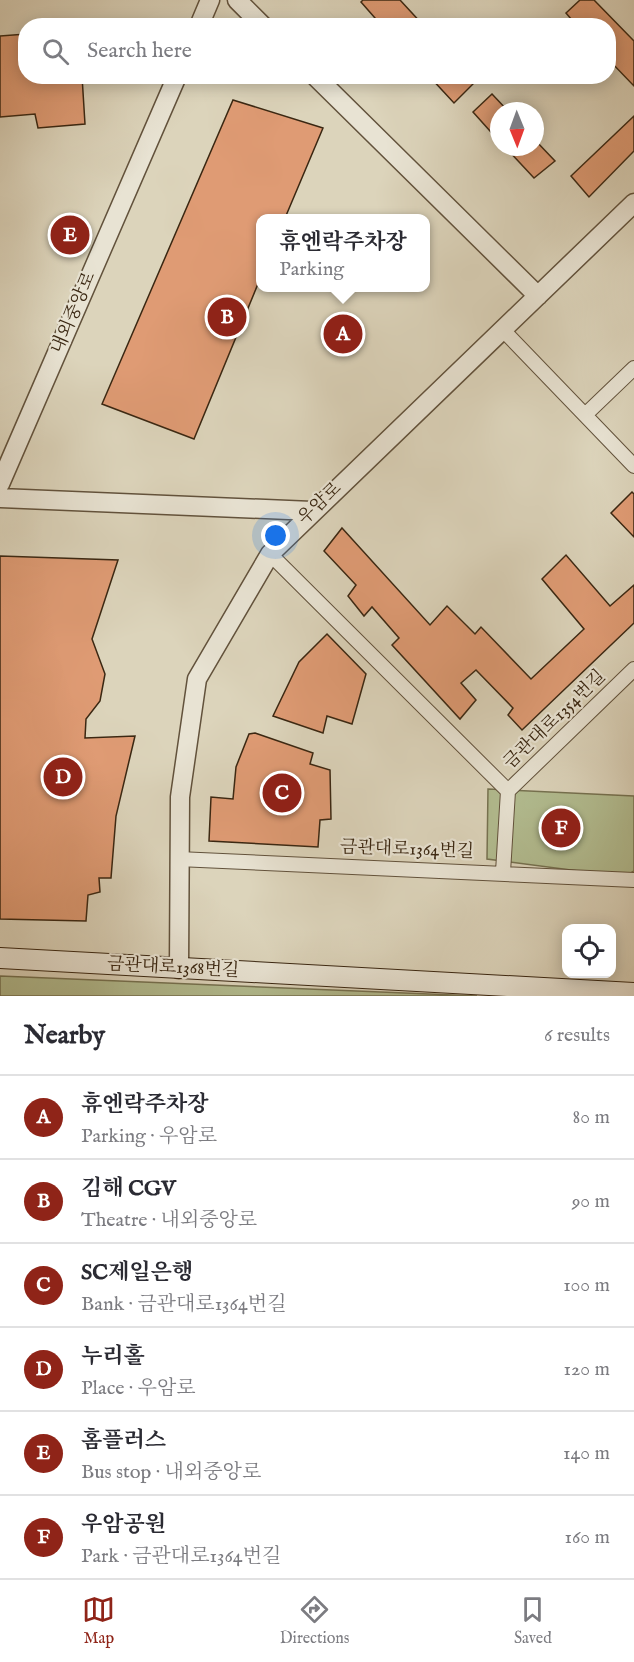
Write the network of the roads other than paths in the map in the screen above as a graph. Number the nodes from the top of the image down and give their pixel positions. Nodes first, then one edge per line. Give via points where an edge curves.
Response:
1 (210, 0) edge
2 (237, 0) edge
3 (202, 18) edge
4 (255, 18) edge
5 (174, 84) edge
6 (323, 84) edge
7 (634, 203) edge
8 (538, 296) junction
9 (503, 330) junction
10 (634, 368) edge
11 (585, 415) junction
12 (634, 466) edge
13 (0, 484) edge
14 (0, 498) edge
15 (312, 511) junction
16 (270, 554) junction
17 (634, 669) edge
18 (508, 791) junction
19 (178, 859) junction
20 (504, 872) junction
21 (634, 880) edge
22 (0, 958) edge
23 (179, 969) junction
24 (634, 993) edge

1 - 3 street
2 - 4 street
5 - 13 street, 내외중앙로
6 - 8 street
7 - 8 street, 우암로
8 - 9 street, 우암로
9 - 11 street
9 - 15 street, 우암로
10 - 11 street
11 - 12 street
14 - 15 street
15 - 16 street, 우암로
16 - 18 street
16 - 19 street, 우암로 via 197,679 180,796
17 - 18 street, 금관대로1354번길
18 - 20 street, 금관대로1354번길
19 - 20 street, 금관대로1364번길
19 - 23 street, 우암로
20 - 21 street, 금관대로1364번길
22 - 23 main road, 금관대로1368번길
23 - 24 main road, 금관대로1368번길

